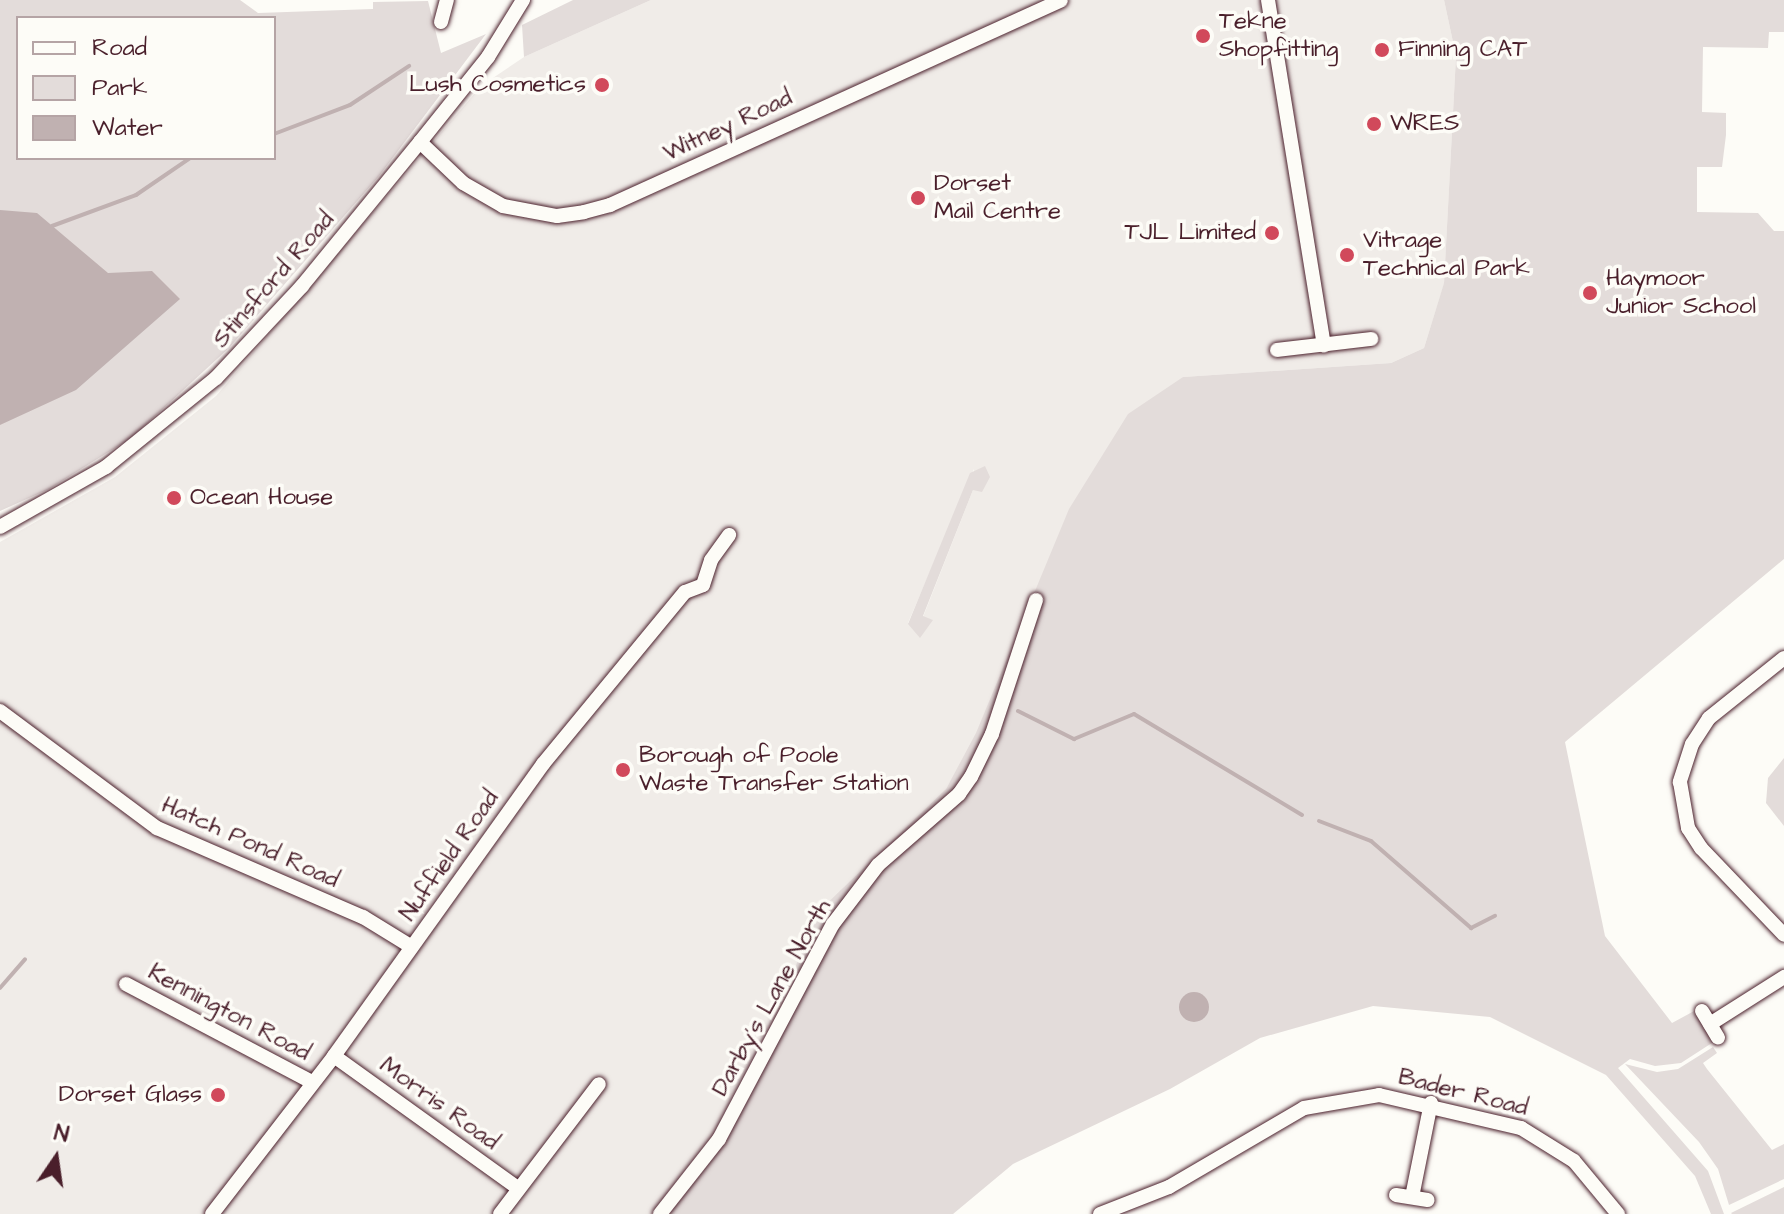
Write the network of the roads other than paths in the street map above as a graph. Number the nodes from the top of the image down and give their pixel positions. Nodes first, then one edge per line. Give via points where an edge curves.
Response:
1 (447, 0) edge
2 (523, 0) edge
3 (1061, 0) edge
4 (1268, 0) edge
5 (441, 22) dead end
6 (420, 142) junction
7 (1371, 339) dead end
8 (1324, 345) junction
9 (1277, 350) dead end
10 (0, 527) edge
11 (729, 535) dead end
12 (1036, 600) dead end
13 (1784, 658) edge
14 (0, 711) edge
15 (1784, 935) edge
16 (412, 947) junction
17 (1784, 977) edge
18 (126, 984) dead end
19 (1718, 1038) dead end
20 (334, 1056) junction
21 (312, 1082) junction
22 (599, 1084) dead end
23 (1431, 1103) junction
24 (518, 1188) junction
25 (1396, 1195) dead end
26 (1412, 1197) junction
27 (1428, 1200) dead end
28 (212, 1214) edge
29 (500, 1214) edge
30 (660, 1214) edge
31 (1100, 1214) edge
32 (1618, 1214) edge

1 - 5 street
2 - 6 street, Stinsford Road via 494,48
3 - 6 street, Witney Road via 610,205 584,212 557,216 503,206 463,183
4 - 8 street
6 - 10 street, Stinsford Road via 302,286 216,378 106,467
7 - 8 street
8 - 9 street
11 - 16 street, Nuffield Road via 711,560 703,585 685,592 543,764
12 - 30 street, Darby's Lane North via 992,734 971,777 959,794 878,865 841,913 719,1139
13 - 15 street via 1709,718 1692,744 1680,782 1683,811 1701,848
14 - 16 street, Hatch Pond Road via 157,828 363,917
16 - 20 street, Nuffield Road
17 - 19 street via 1706,1018
18 - 21 street, Kennington Road
20 - 21 street, Nuffield Road
20 - 24 street, Morris Road
21 - 28 street, Nuffield Road
22 - 24 street
23 - 26 street
23 - 31 street, Bader Road via 1379,1095 1304,1108 1169,1187
23 - 32 street, Bader Road via 1539,1137 1574,1161
24 - 29 street
25 - 26 street
26 - 27 street

